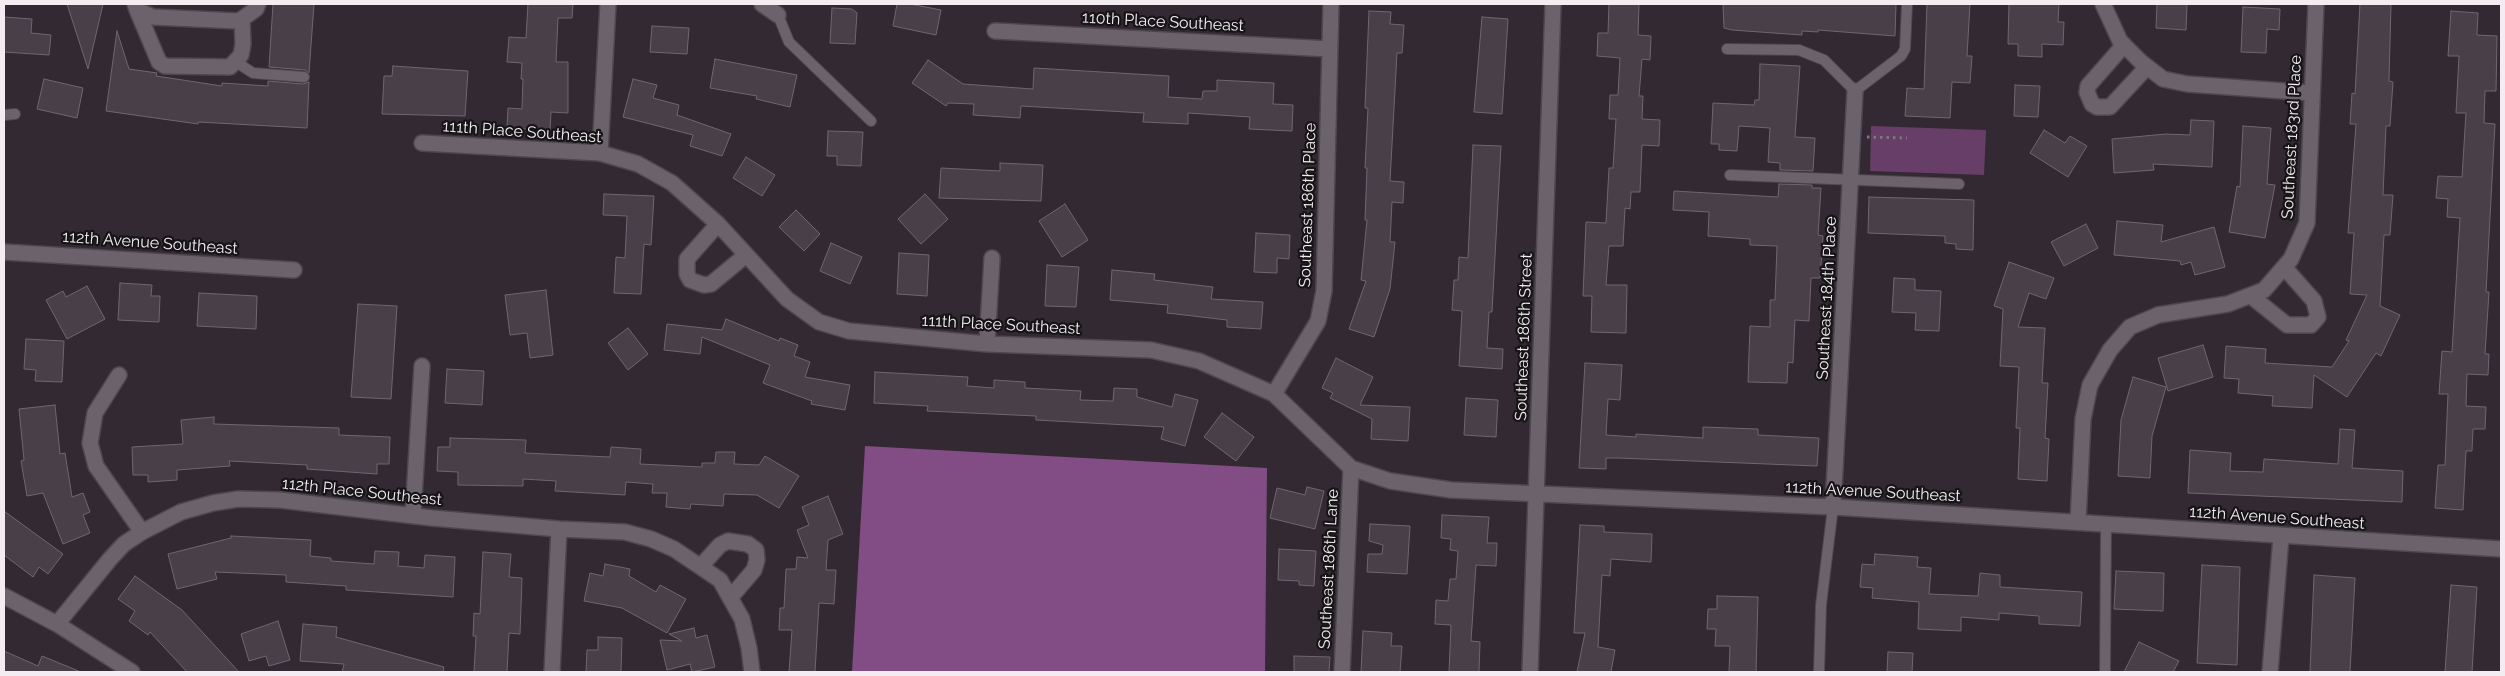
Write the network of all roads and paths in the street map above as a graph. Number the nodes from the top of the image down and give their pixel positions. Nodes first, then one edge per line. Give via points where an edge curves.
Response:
1 (258, 4) edge
2 (608, 4) edge
3 (762, 4) edge
4 (1331, 4) edge
5 (1553, 4) edge
6 (1907, 4) edge
7 (2103, 4) edge
8 (2316, 4) edge
9 (136, 7) edge
10 (778, 15) joint
11 (242, 19) junction
12 (995, 31) dead end
13 (2124, 45) junction
14 (1727, 48) dead end
15 (1330, 49) junction
16 (236, 62) junction
17 (2144, 65) junction
18 (304, 77) dead end
19 (1855, 91) junction
20 (2312, 93) junction
21 (4, 114) edge
22 (16, 114) dead end
23 (871, 121) dead end
24 (1853, 136) junction
25 (1907, 138) dead end
26 (422, 142) dead end
27 (600, 153) junction
28 (1730, 176) dead end
29 (1850, 179) junction
30 (1959, 184) dead end
31 (718, 224) junction
32 (4, 252) edge
33 (746, 254) junction
34 (992, 258) dead end
35 (2284, 267) junction
36 (294, 270) dead end
37 (2250, 296) junction
38 (987, 344) junction
39 (422, 366) dead end
40 (119, 375) dead end
41 (1274, 394) junction
42 (1351, 468) junction
43 (1536, 493) junction
44 (1833, 507) junction
45 (413, 514) junction
46 (2078, 522) junction
47 (2106, 524) junction
48 (559, 529) junction
49 (142, 532) junction
50 (2281, 536) junction
51 (2501, 549) edge
52 (701, 566) junction
53 (4, 596) edge
54 (730, 598) junction
55 (57, 624) junction
56 (132, 672) edge
57 (552, 672) edge
58 (752, 672) edge
59 (1342, 672) edge
60 (1530, 672) edge
61 (1819, 672) edge
62 (2105, 672) edge
63 (2270, 672) edge

1 - 11 street
2 - 27 street
3 - 10 street
4 - 15 street, Southeast 186th Place
5 - 43 street, Southeast 186th Street
6 - 19 lane via 1905,49 1901,56
7 - 13 street
8 - 20 street, Southeast 183rd Place
9 - 11 street via 153,17
9 - 16 street via 159,62 165,66 230,67
10 - 23 lane via 789,42
11 - 16 street via 243,44
12 - 15 street, 110th Place Southeast
13 - 17 street
13 - 17 street via 2088,86 2088,98 2092,104 2110,107
14 - 19 lane via 1800,50 1824,60
15 - 41 street, Southeast 186th Place via 1324,291 1318,321
16 - 18 lane via 253,73
17 - 20 street via 2163,79 2187,84
19 - 24 street, Southeast 184th Place
20 - 35 street, Southeast 183rd Place via 2307,223
21 - 22 lane
24 - 25 path
24 - 29 street, Southeast 184th Place
26 - 27 street, 111th Place Southeast
27 - 31 street, 111th Place Southeast via 638,164 672,183
28 - 29 lane
29 - 30 lane
29 - 44 street, Southeast 184th Place
31 - 33 street, 111th Place Southeast
31 - 33 street via 687,259 686,274 690,280 704,286 711,284
32 - 36 street, 112th Avenue Southeast
33 - 38 street, 111th Place Southeast via 787,299 819,322 850,331
34 - 38 street
35 - 37 street, Southeast 183rd Place via 2264,290
35 - 37 street via 2314,301 2318,317 2312,325 2287,325
37 - 46 street, Southeast 183rd Place via 2228,304 2158,316 2130,328 2110,350 2090,385 2082,419
38 - 41 street, 111th Place Southeast via 1151,350 1199,361
39 - 45 street
40 - 49 street via 95,413 90,443 96,466
41 - 42 street, 112th Avenue Southeast
42 - 43 street, 112th Avenue Southeast via 1390,481 1451,490
42 - 59 street, Southeast 186th Lane
43 - 44 street, 112th Avenue Southeast
43 - 60 street, Southeast 186th Street
44 - 46 street, 112th Avenue Southeast
44 - 61 lane via 1821,606
45 - 48 street, 112th Place Southeast
45 - 49 street, 112th Place Southeast via 280,500 238,500 182,512
46 - 47 street, 112th Avenue Southeast
47 - 50 street, 112th Avenue Southeast
47 - 62 lane
48 - 52 street, 112th Place Southeast via 625,532 651,539
48 - 57 street
49 - 55 street, 112th Place Southeast via 110,559
50 - 51 street, 112th Avenue Southeast
50 - 63 street
52 - 54 street, 112th Place Southeast via 720,580
52 - 54 street via 720,545 728,541 748,544 756,550 754,570
53 - 55 street
54 - 58 street via 742,619
55 - 56 street

